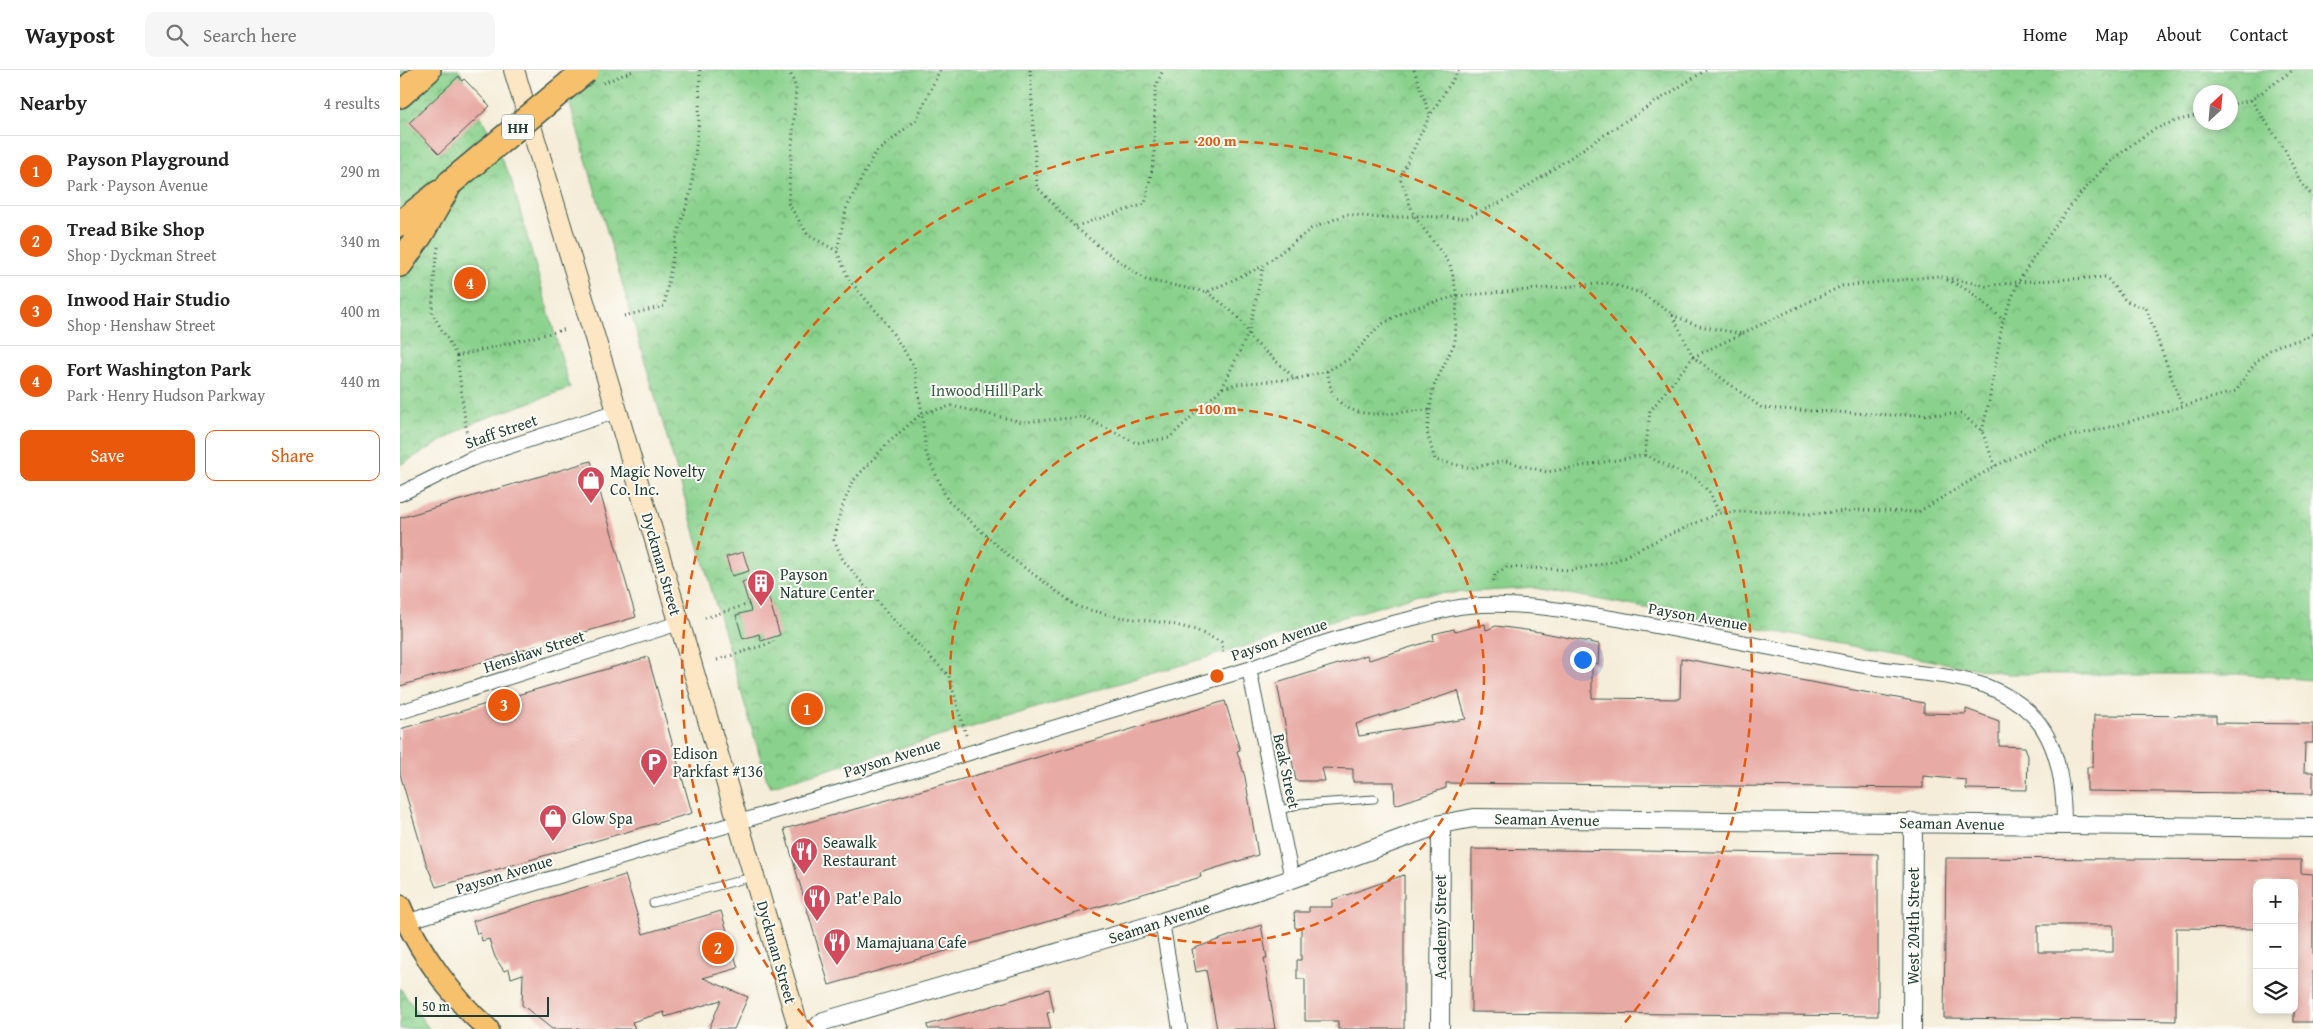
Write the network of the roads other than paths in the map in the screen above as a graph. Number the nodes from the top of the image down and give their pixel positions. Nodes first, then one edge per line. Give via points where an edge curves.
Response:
1 (428, 70) edge
2 (514, 70) edge
3 (593, 77) edge
4 (400, 95) edge
5 (450, 183) junction
6 (400, 224) edge
7 (400, 264) edge
8 (617, 411) junction
9 (400, 494) edge
10 (679, 623) junction
11 (1249, 669) junction
12 (400, 712) edge
13 (1374, 799) dead end
14 (1278, 811) junction
15 (739, 821) junction
16 (1914, 822) junction
17 (1440, 824) junction
18 (2064, 825) junction
19 (2313, 828) edge
20 (755, 876) junction
21 (1292, 879) junction
22 (653, 903) dead end
23 (403, 914) edge
24 (1162, 922) junction
25 (488, 1029) edge
26 (799, 1029) edge
27 (815, 1029) edge
28 (1180, 1029) edge
29 (1440, 1029) edge
30 (1912, 1029) edge

1 - 4 highway
2 - 8 main road, Dyckman Street
3 - 5 highway, HH, bridge
5 - 6 highway, HH
5 - 7 highway
8 - 9 street, Staff Street via 471,459
8 - 10 main road, Dyckman Street
10 - 12 street, Henshaw Street
10 - 15 main road, Dyckman Street
11 - 14 street, Beak Street
11 - 15 street, Payson Avenue
11 - 18 street, Payson Avenue via 1372,627 1467,606 1511,606 1552,609 1861,665 1964,680 1999,692 2038,721 2060,772
13 - 14 lane via 1301,804
14 - 21 street, Beak Street
15 - 20 main road, Dyckman Street
15 - 23 street, Payson Avenue
16 - 17 street, Seaman Avenue via 1474,818
16 - 18 street, Seaman Avenue
16 - 30 street, West 204th Street
17 - 21 street, Seaman Avenue
17 - 29 street, Academy Street
18 - 19 street, Seaman Avenue
20 - 22 lane
20 - 26 main road, Dyckman Street
21 - 24 street, Seaman Avenue
23 - 25 main road via 436,972
24 - 27 street, Seaman Avenue via 824,1021
24 - 28 street

